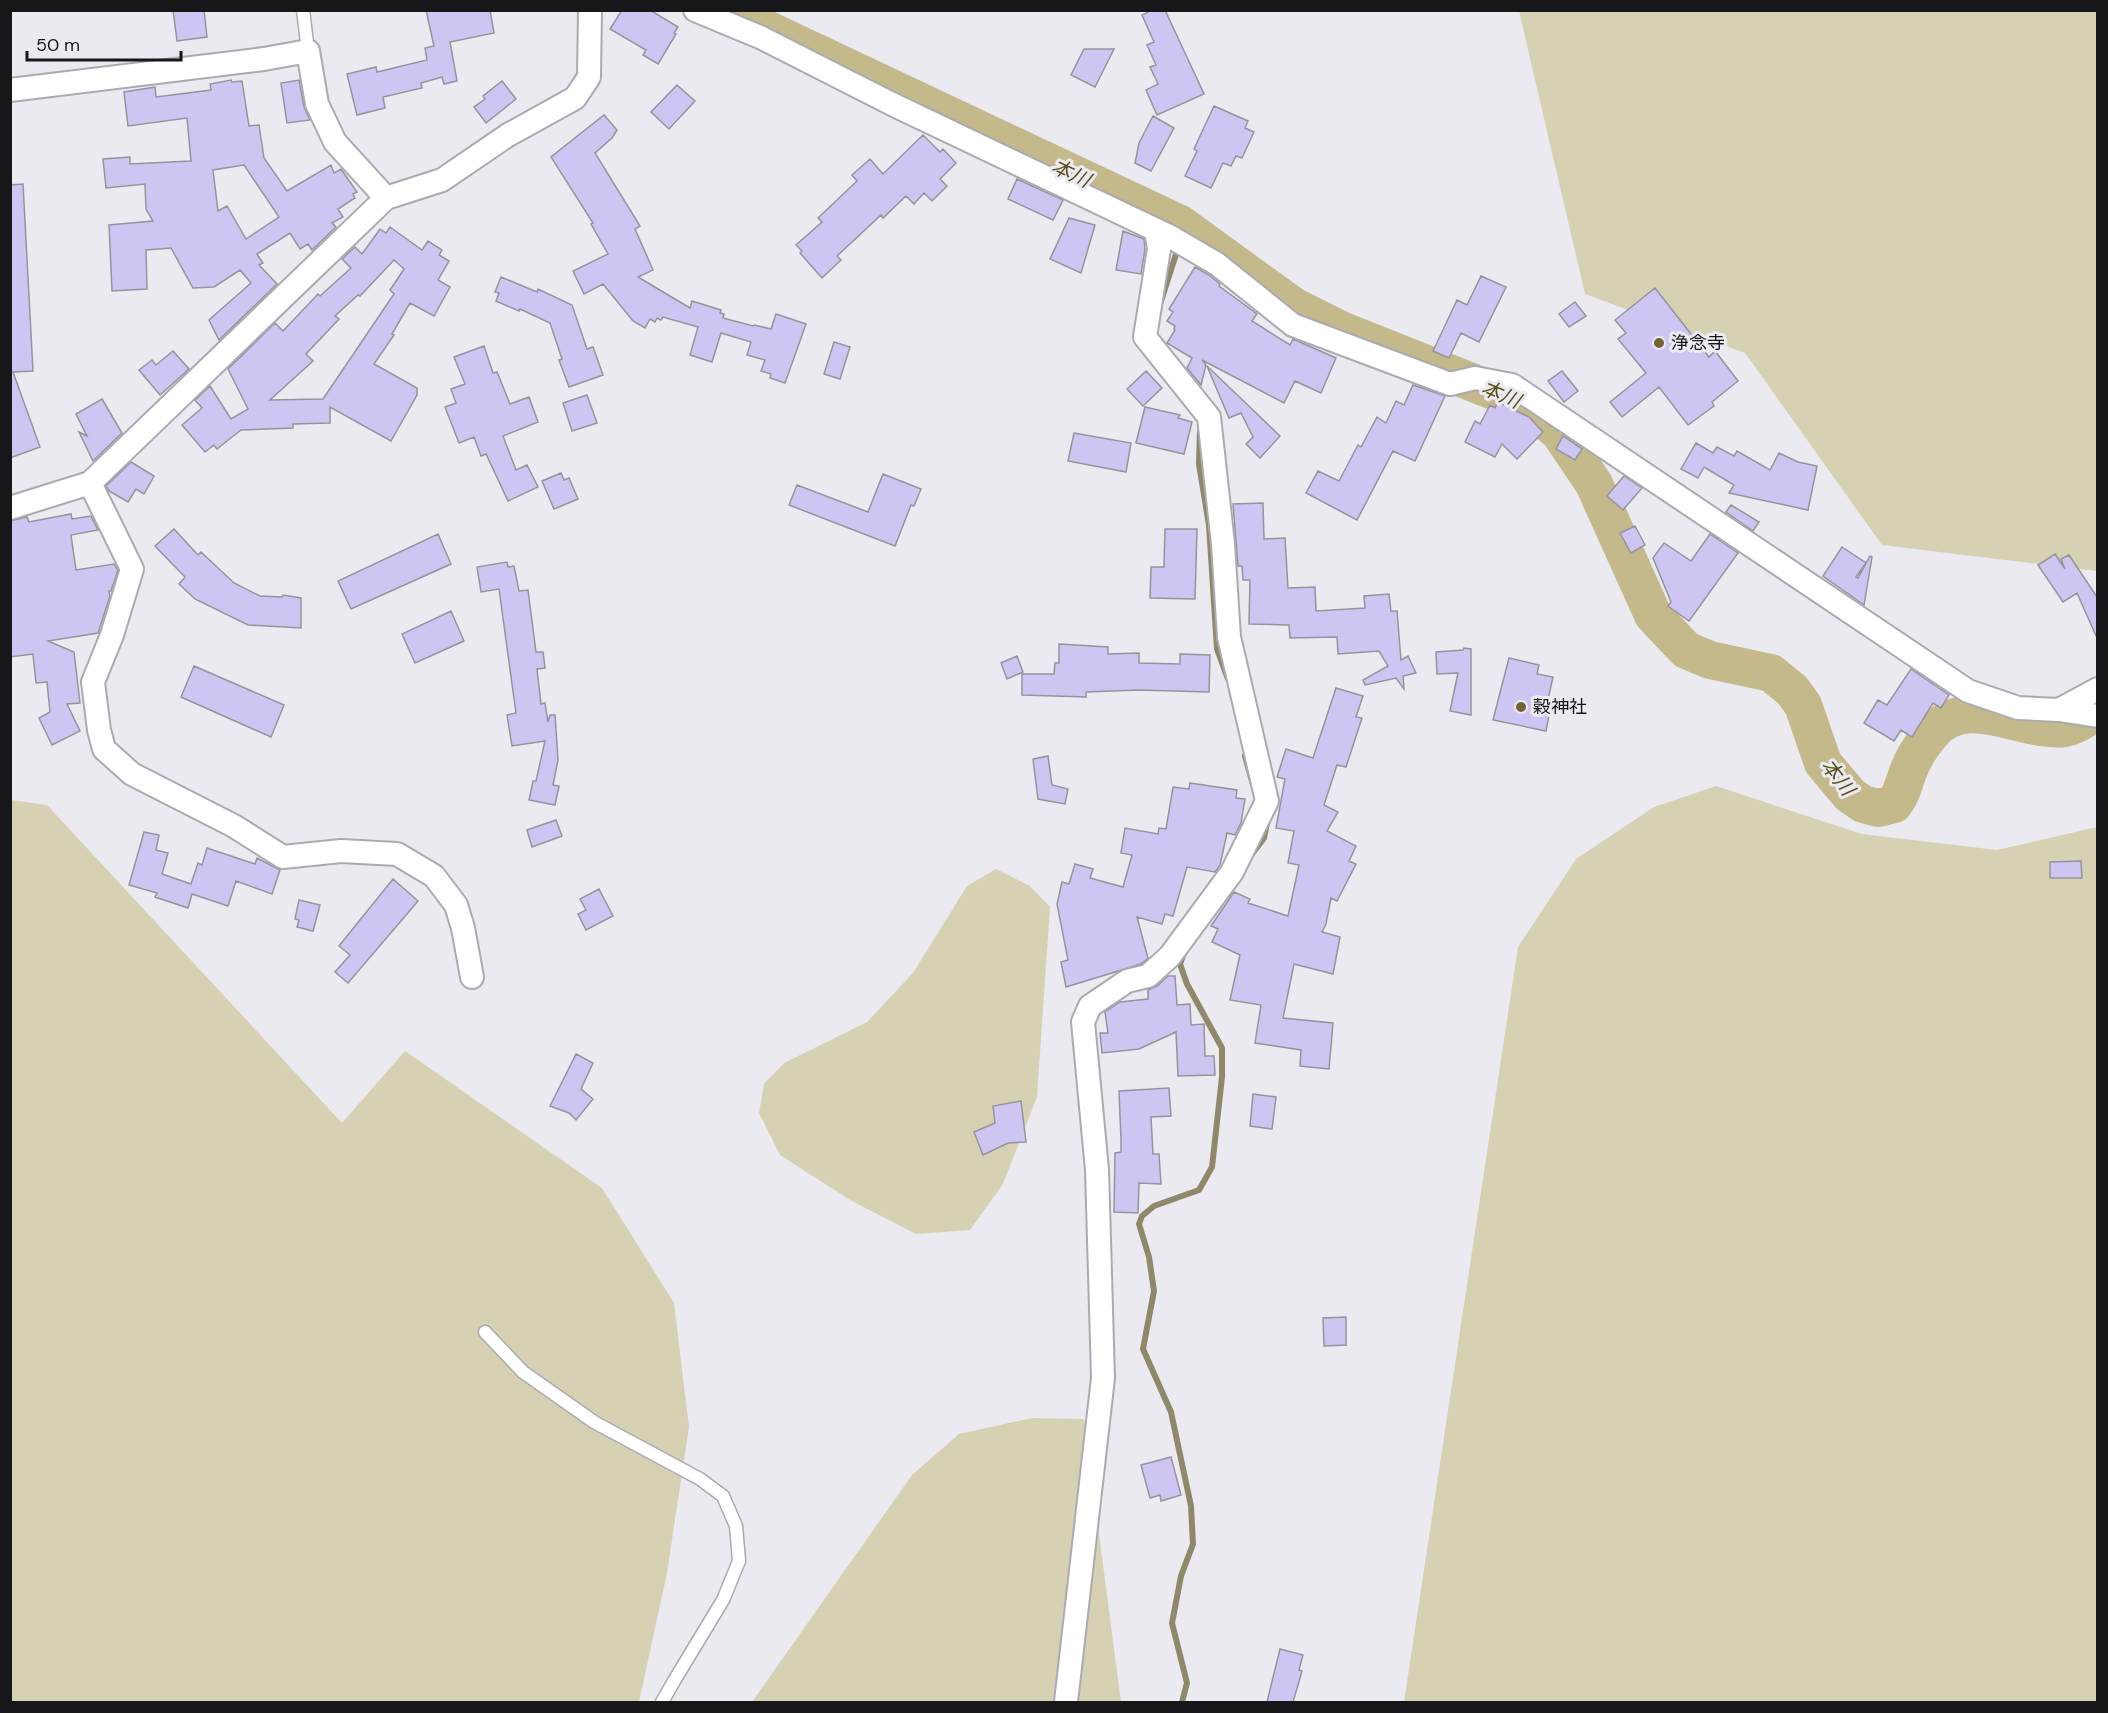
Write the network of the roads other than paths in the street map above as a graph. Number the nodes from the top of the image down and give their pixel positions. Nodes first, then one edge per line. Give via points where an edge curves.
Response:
1 (303, 10) edge
2 (590, 10) edge
3 (695, 10) edge
4 (308, 51) junction
5 (10, 90) edge
6 (386, 198) junction
7 (1170, 237) junction
8 (90, 483) junction
9 (10, 508) edge
10 (2097, 689) edge
11 (2066, 711) junction
12 (2097, 716) edge
13 (472, 977) dead end
14 (485, 1332) dead end
15 (662, 1702) edge
16 (1066, 1702) edge

1 - 4 lane
2 - 6 street via 589,77 575,98 508,135 442,180
3 - 7 street via 760,37
4 - 5 street
4 - 6 street via 317,104 334,142
6 - 8 street
7 - 11 street via 1217,264 1293,325 1450,384 1476,378 1512,385 1968,691 2018,708
7 - 16 street via 1159,249 1145,337 1209,417 1229,637 1263,810 1232,872 1170,956 1148,976 1127,981 1090,1006 1083,1022 1097,1170 1103,1378
8 - 9 street
8 - 13 street via 132,569 93,682 104,749 132,774 234,826 283,857 341,851 397,854 434,876 456,905
10 - 11 street
11 - 12 street
14 - 15 lane via 524,1372 594,1422 700,1479 723,1496 736,1526 739,1562 723,1600

